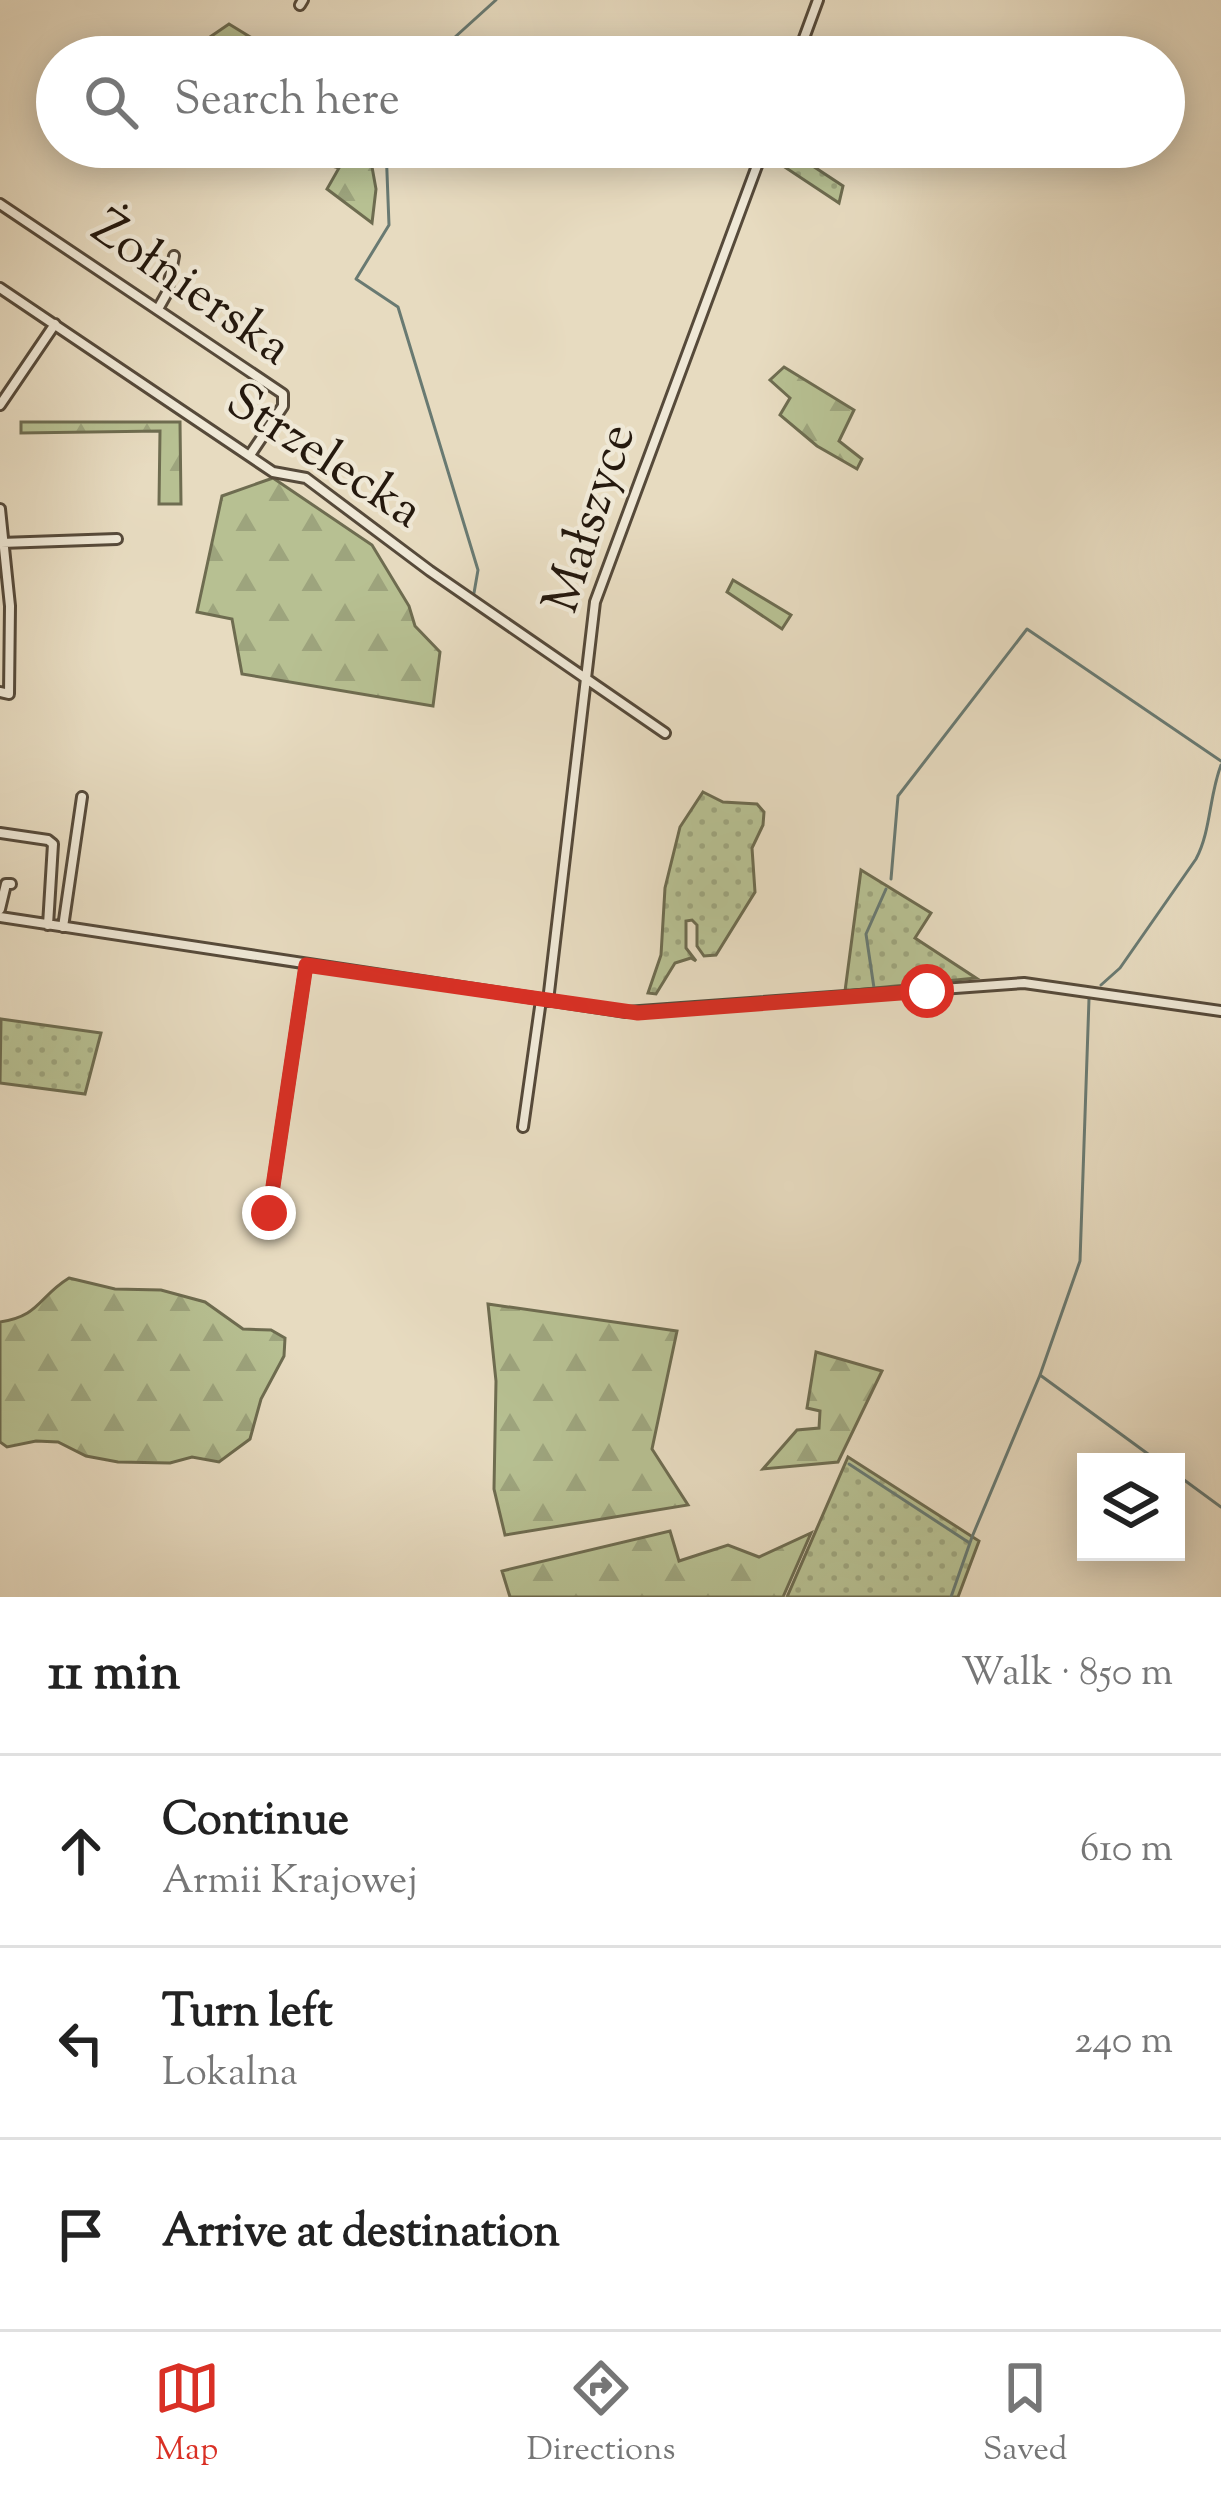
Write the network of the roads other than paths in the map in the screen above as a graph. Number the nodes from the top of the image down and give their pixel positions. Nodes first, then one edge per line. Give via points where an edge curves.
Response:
1 (818, 0) edge
2 (805, 36) edge
3 (756, 168) edge
4 (0, 204) edge
5 (173, 256) dead end
6 (0, 288) edge
7 (158, 309) junction
8 (55, 324) junction
9 (2, 399) edge
10 (250, 455) junction
11 (0, 509) edge
12 (117, 539) dead end
13 (3, 543) edge
14 (4, 676) edge
15 (586, 679) junction
16 (5, 693) edge
17 (665, 733) dead end
18 (82, 797) dead end
19 (0, 833) edge
20 (11, 884) dead end
21 (0, 913) edge
22 (48, 925) junction
23 (63, 927) junction
24 (306, 965) junction
25 (545, 1000) junction
26 (1221, 1011) edge
27 (523, 1127) dead end
28 (269, 1213) dead end

1 - 2 street
3 - 15 street, Małszyce via 598,589
4 - 7 street, Żołnierska
5 - 7 street
6 - 8 street, Strzelecka
7 - 10 street, Żołnierska via 283,394
8 - 9 street
8 - 10 street, Strzelecka
10 - 15 street, Strzelecka via 350,507
11 - 13 street
12 - 13 street
13 - 14 street via 10,606
14 - 16 street
15 - 17 street, Strzelecka
15 - 25 street, Małszyce
18 - 23 street
19 - 22 street via 53,844
20 - 21 street
21 - 22 street
22 - 23 street
23 - 24 street
24 - 25 street
24 - 28 street
25 - 26 street via 638,1013 1024,982
25 - 27 street, Małszyce

